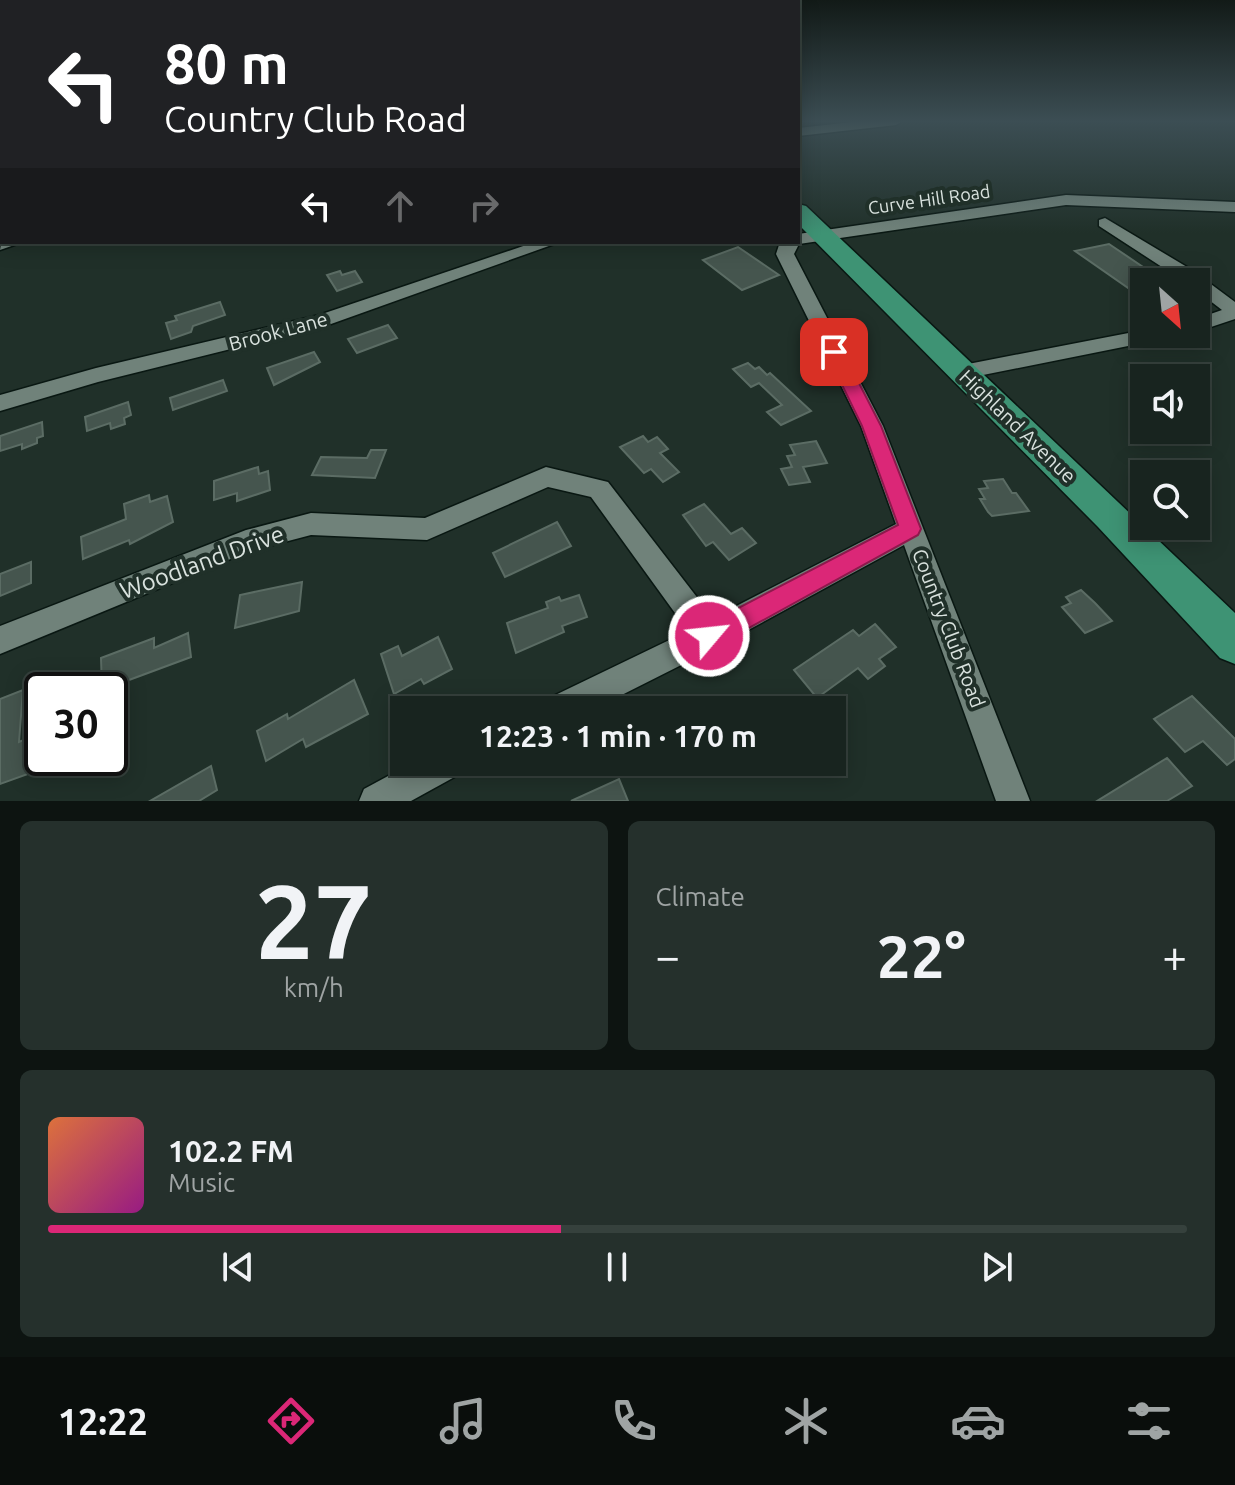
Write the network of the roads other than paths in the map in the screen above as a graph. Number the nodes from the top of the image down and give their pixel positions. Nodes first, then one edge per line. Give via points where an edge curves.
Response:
1 (1235, 207) edge
2 (1105, 223) dead end
3 (802, 231) edge
4 (546, 244) edge
5 (788, 244) edge
6 (1235, 312) edge
7 (1210, 321) edge
8 (1130, 339) edge
9 (963, 372) junction
10 (0, 403) edge
11 (910, 529) junction
12 (709, 636) junction
13 (0, 640) edge
14 (1235, 643) edge
15 (587, 696) edge
16 (422, 776) edge
17 (376, 801) edge
18 (1013, 801) edge

1 - 3 street, Curve Hill Road via 1066,200
2 - 6 street
3 - 9 highway, Highland Avenue
4 - 10 street, Brook Lane via 324,320
5 - 11 street, Country Club Road via 785,254 872,426
6 - 7 street
8 - 9 street
9 - 14 highway, Highland Avenue
11 - 12 street
11 - 18 street, Country Club Road
12 - 13 street, Woodland Drive via 599,489 546,477 427,529 311,524 246,541
12 - 15 street
16 - 17 street

